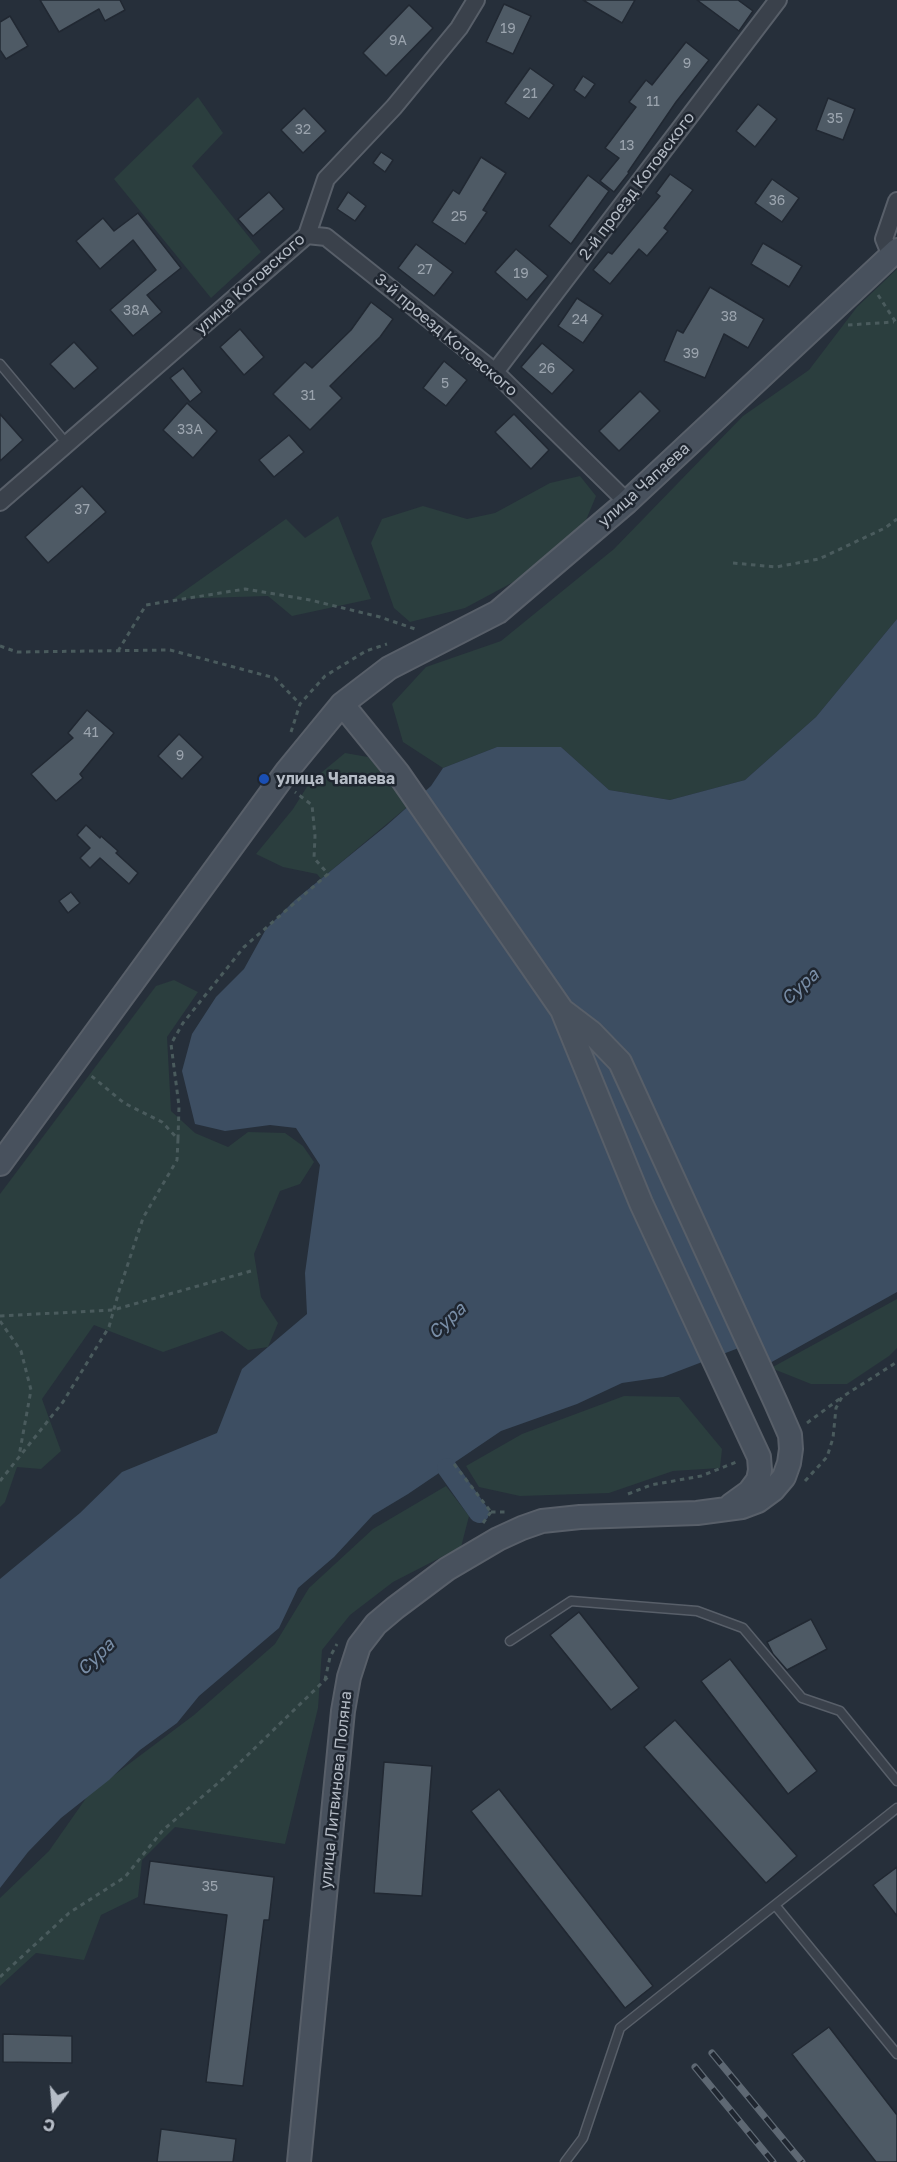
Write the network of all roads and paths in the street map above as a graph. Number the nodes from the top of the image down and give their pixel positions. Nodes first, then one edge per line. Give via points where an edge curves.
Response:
1 (476, 0) edge
2 (778, 0) edge
3 (897, 201) edge
4 (307, 235) junction
5 (894, 253) edge
6 (867, 278) junction
7 (896, 323) edge
8 (816, 326) junction
9 (0, 364) edge
10 (495, 372) junction
11 (68, 444) junction
12 (0, 502) edge
13 (627, 502) junction
14 (897, 519) edge
15 (733, 563) dead end
16 (445, 640) junction
17 (0, 646) edge
18 (118, 651) junction
19 (300, 704) dead end
20 (342, 704) junction
21 (291, 789) dead end
22 (562, 1010) junction
23 (82, 1070) dead end
24 (178, 1139) junction
25 (0, 1164) edge
26 (251, 1271) dead end
27 (113, 1310) junction
28 (0, 1316) edge
29 (0, 1321) edge
30 (842, 1397) dead end
31 (807, 1423) dead end
32 (18, 1458) junction
33 (454, 1464) dead end
34 (0, 1481) edge
35 (725, 1510) junction
36 (491, 1512) dead end
37 (510, 1641) dead end
38 (332, 1674) dead end
39 (897, 1781) edge
40 (897, 1808) edge
41 (775, 1905) junction
42 (0, 1977) edge
43 (897, 2054) edge
44 (299, 2162) edge
45 (565, 2162) edge

1 - 4 street, улица Котовского via 459,28 394,107 326,179
2 - 10 street, 2-й проезд Котовского
3 - 5 street, улица Чапаева via 884,239
4 - 10 street, 3-й проезд Котовского via 326,237
4 - 11 street, улица Котовского
5 - 6 main road, улица Чапаева
6 - 7 path
6 - 8 main road, улица Чапаева
7 - 8 path
8 - 13 main road, улица Чапаева
9 - 11 lane
10 - 13 street, 3-й проезд Котовского
11 - 12 street, улица Котовского
13 - 16 main road, улица Чапаева via 498,612
14 - 15 path via 819,559 776,567
16 - 18 path via 368,614 245,589 146,605
16 - 20 main road, улица Чапаева via 389,668
17 - 18 path via 16,652
18 - 19 path via 170,650 274,678
20 - 22 main road via 398,773
20 - 25 main road, улица Чапаева via 287,771
21 - 24 path via 312,805 314,858 328,874 244,947 183,1023 171,1044 179,1106
22 - 35 main road via 641,1203 759,1457 758,1480
22 - 35 main road, улица Литвинова Поляна via 620,1062 790,1435 789,1463 773,1490 758,1501
23 - 24 path via 124,1103 162,1122
24 - 27 path via 177,1160 143,1218
26 - 27 path
27 - 28 path
27 - 32 path via 109,1327 63,1402
29 - 32 path via 21,1351 31,1390
30 - 31 path
32 - 34 path
33 - 36 path
35 - 44 main road, улица Литвинова Поляна via 580,1517 542,1521 522,1528 447,1569 376,1624 359,1646 343,1711
37 - 39 lane via 571,1601 697,1611 743,1628 802,1698 840,1710
38 - 42 path via 224,1778 163,1830 125,1877 69,1913
40 - 41 lane
41 - 43 lane
41 - 45 lane via 620,2028 583,2138

